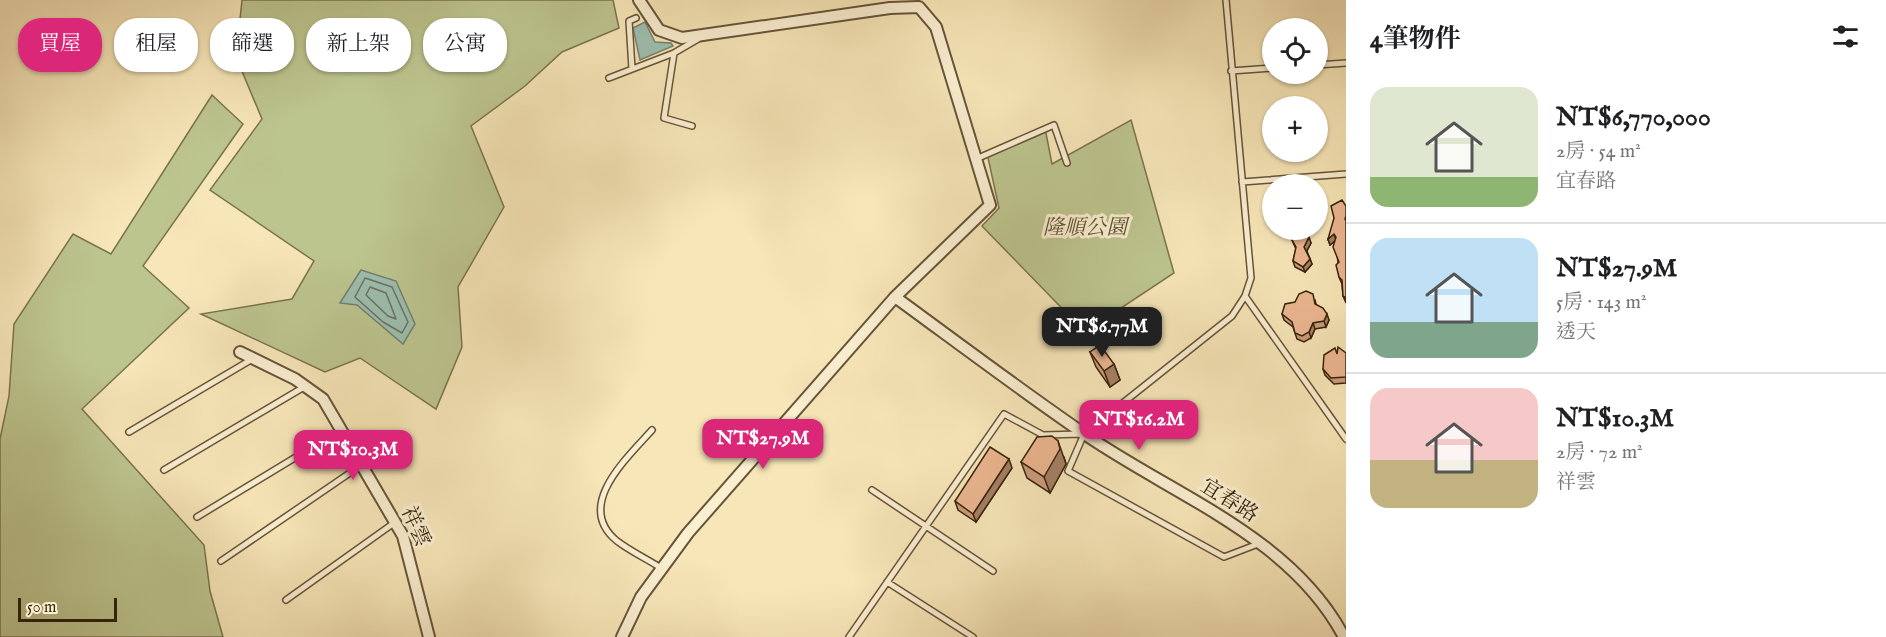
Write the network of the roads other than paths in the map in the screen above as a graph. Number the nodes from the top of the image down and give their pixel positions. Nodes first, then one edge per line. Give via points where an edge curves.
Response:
1 (639, 0) edge
2 (1226, 0) edge
3 (636, 18) dead end
4 (705, 35) junction
5 (674, 53) junction
6 (1346, 63) edge
7 (1328, 64) edge
8 (632, 69) junction
9 (1262, 69) edge
10 (1231, 71) junction
11 (609, 78) dead end
12 (692, 126) dead end
13 (976, 159) junction
14 (1066, 163) dead end
15 (1346, 174) edge
16 (1242, 182) junction
17 (1245, 296) junction
18 (895, 297) junction
19 (240, 352) dead end
20 (254, 358) junction
21 (305, 386) junction
22 (652, 430) dead end
23 (339, 431) junction
24 (129, 432) dead end
25 (1084, 434) junction
26 (1346, 439) edge
27 (360, 466) junction
28 (164, 470) dead end
29 (872, 490) dead end
30 (197, 517) dead end
31 (394, 522) junction
32 (926, 526) junction
33 (1259, 543) junction
34 (221, 561) dead end
35 (661, 568) junction
36 (993, 571) dead end
37 (887, 582) junction
38 (286, 600) dead end
39 (429, 637) edge
40 (622, 637) edge
41 (849, 637) edge
42 (973, 637) edge
43 (1344, 637) edge

1 - 4 street via 659,30 682,38
2 - 10 lane
3 - 8 lane via 629,21
4 - 5 lane
4 - 13 street via 919,7 936,27
5 - 8 lane
5 - 12 lane via 664,118
6 - 7 lane
8 - 11 lane
9 - 10 lane
10 - 16 lane
13 - 14 lane via 1053,125
13 - 18 street via 990,205
15 - 16 lane
16 - 17 lane via 1251,278
17 - 25 lane via 1232,316
17 - 26 lane
18 - 25 street, 宜春路
18 - 35 street
19 - 20 street, 祥雲
20 - 21 street, 祥雲
20 - 24 lane
21 - 23 street, 祥雲 via 323,399
21 - 28 lane
22 - 35 lane via 622,462 600,500 600,521 616,540
23 - 27 street, 祥雲
23 - 30 lane
25 - 32 lane via 1043,435 1004,414
25 - 33 street, 宜春路
25 - 33 lane via 1068,471 1224,557
27 - 31 street, 祥雲
27 - 34 lane
29 - 32 lane
31 - 38 lane
31 - 39 street, 祥雲 via 402,536
32 - 36 lane
32 - 37 lane
33 - 43 street, 宜春路 via 1307,586 1329,611
35 - 40 street via 641,597
37 - 41 lane
37 - 42 lane

